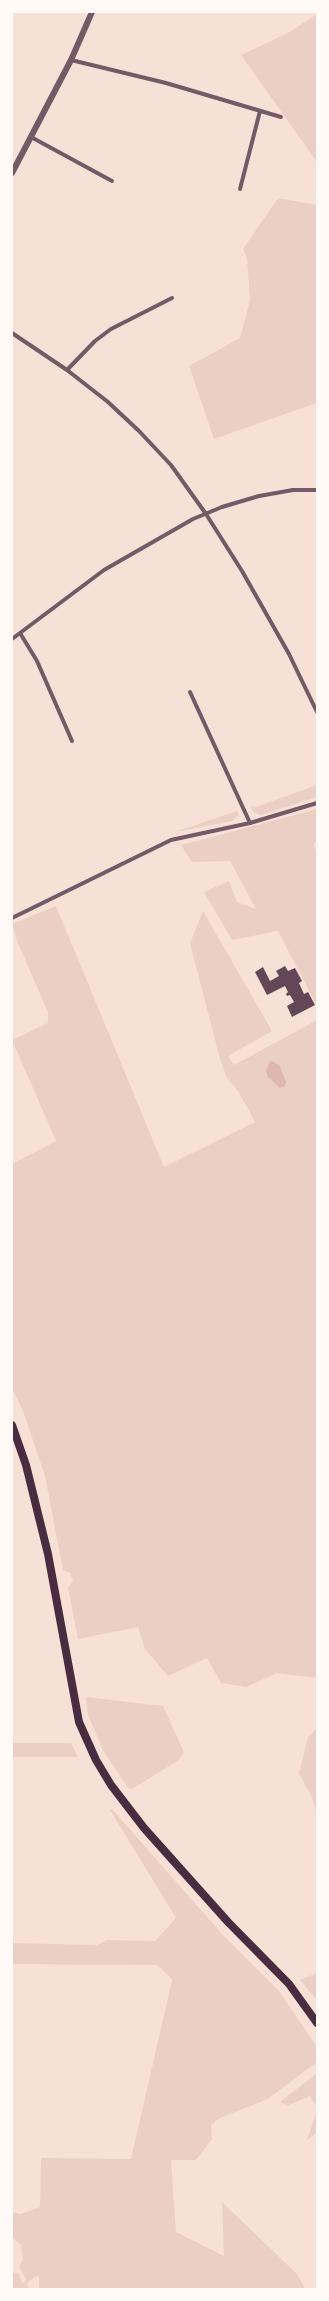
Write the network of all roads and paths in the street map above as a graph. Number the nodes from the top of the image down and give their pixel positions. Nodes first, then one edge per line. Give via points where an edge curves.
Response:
1 (92, 12) edge
2 (71, 60) junction
3 (260, 111) junction
4 (281, 117) dead end
5 (31, 137) junction
6 (12, 173) edge
7 (112, 181) dead end
8 (240, 189) dead end
9 (172, 298) dead end
10 (12, 332) edge
11 (67, 370) junction
12 (317, 490) edge
13 (206, 514) junction
14 (20, 634) junction
15 (12, 639) edge
16 (190, 692) dead end
17 (317, 712) edge
18 (72, 741) dead end
19 (317, 803) edge
20 (250, 823) junction
21 (12, 918) edge
22 (12, 1425) edge
23 (317, 2023) edge

1 - 2 street
2 - 3 street via 166,83
2 - 5 street
3 - 4 street
3 - 8 street
5 - 6 street
5 - 7 street
9 - 11 street via 111,329 95,341
10 - 11 street
11 - 13 street via 108,402 146,438 171,465
12 - 13 street via 293,490 259,496
13 - 14 street via 166,533 104,570
13 - 17 street via 269,618
14 - 15 street
14 - 18 street via 36,661
16 - 20 street
19 - 20 street
20 - 21 street via 171,840
22 - 23 main road via 26,1465 48,1554 79,1722 96,1760 115,1791 164,1851 228,1922 274,1968

